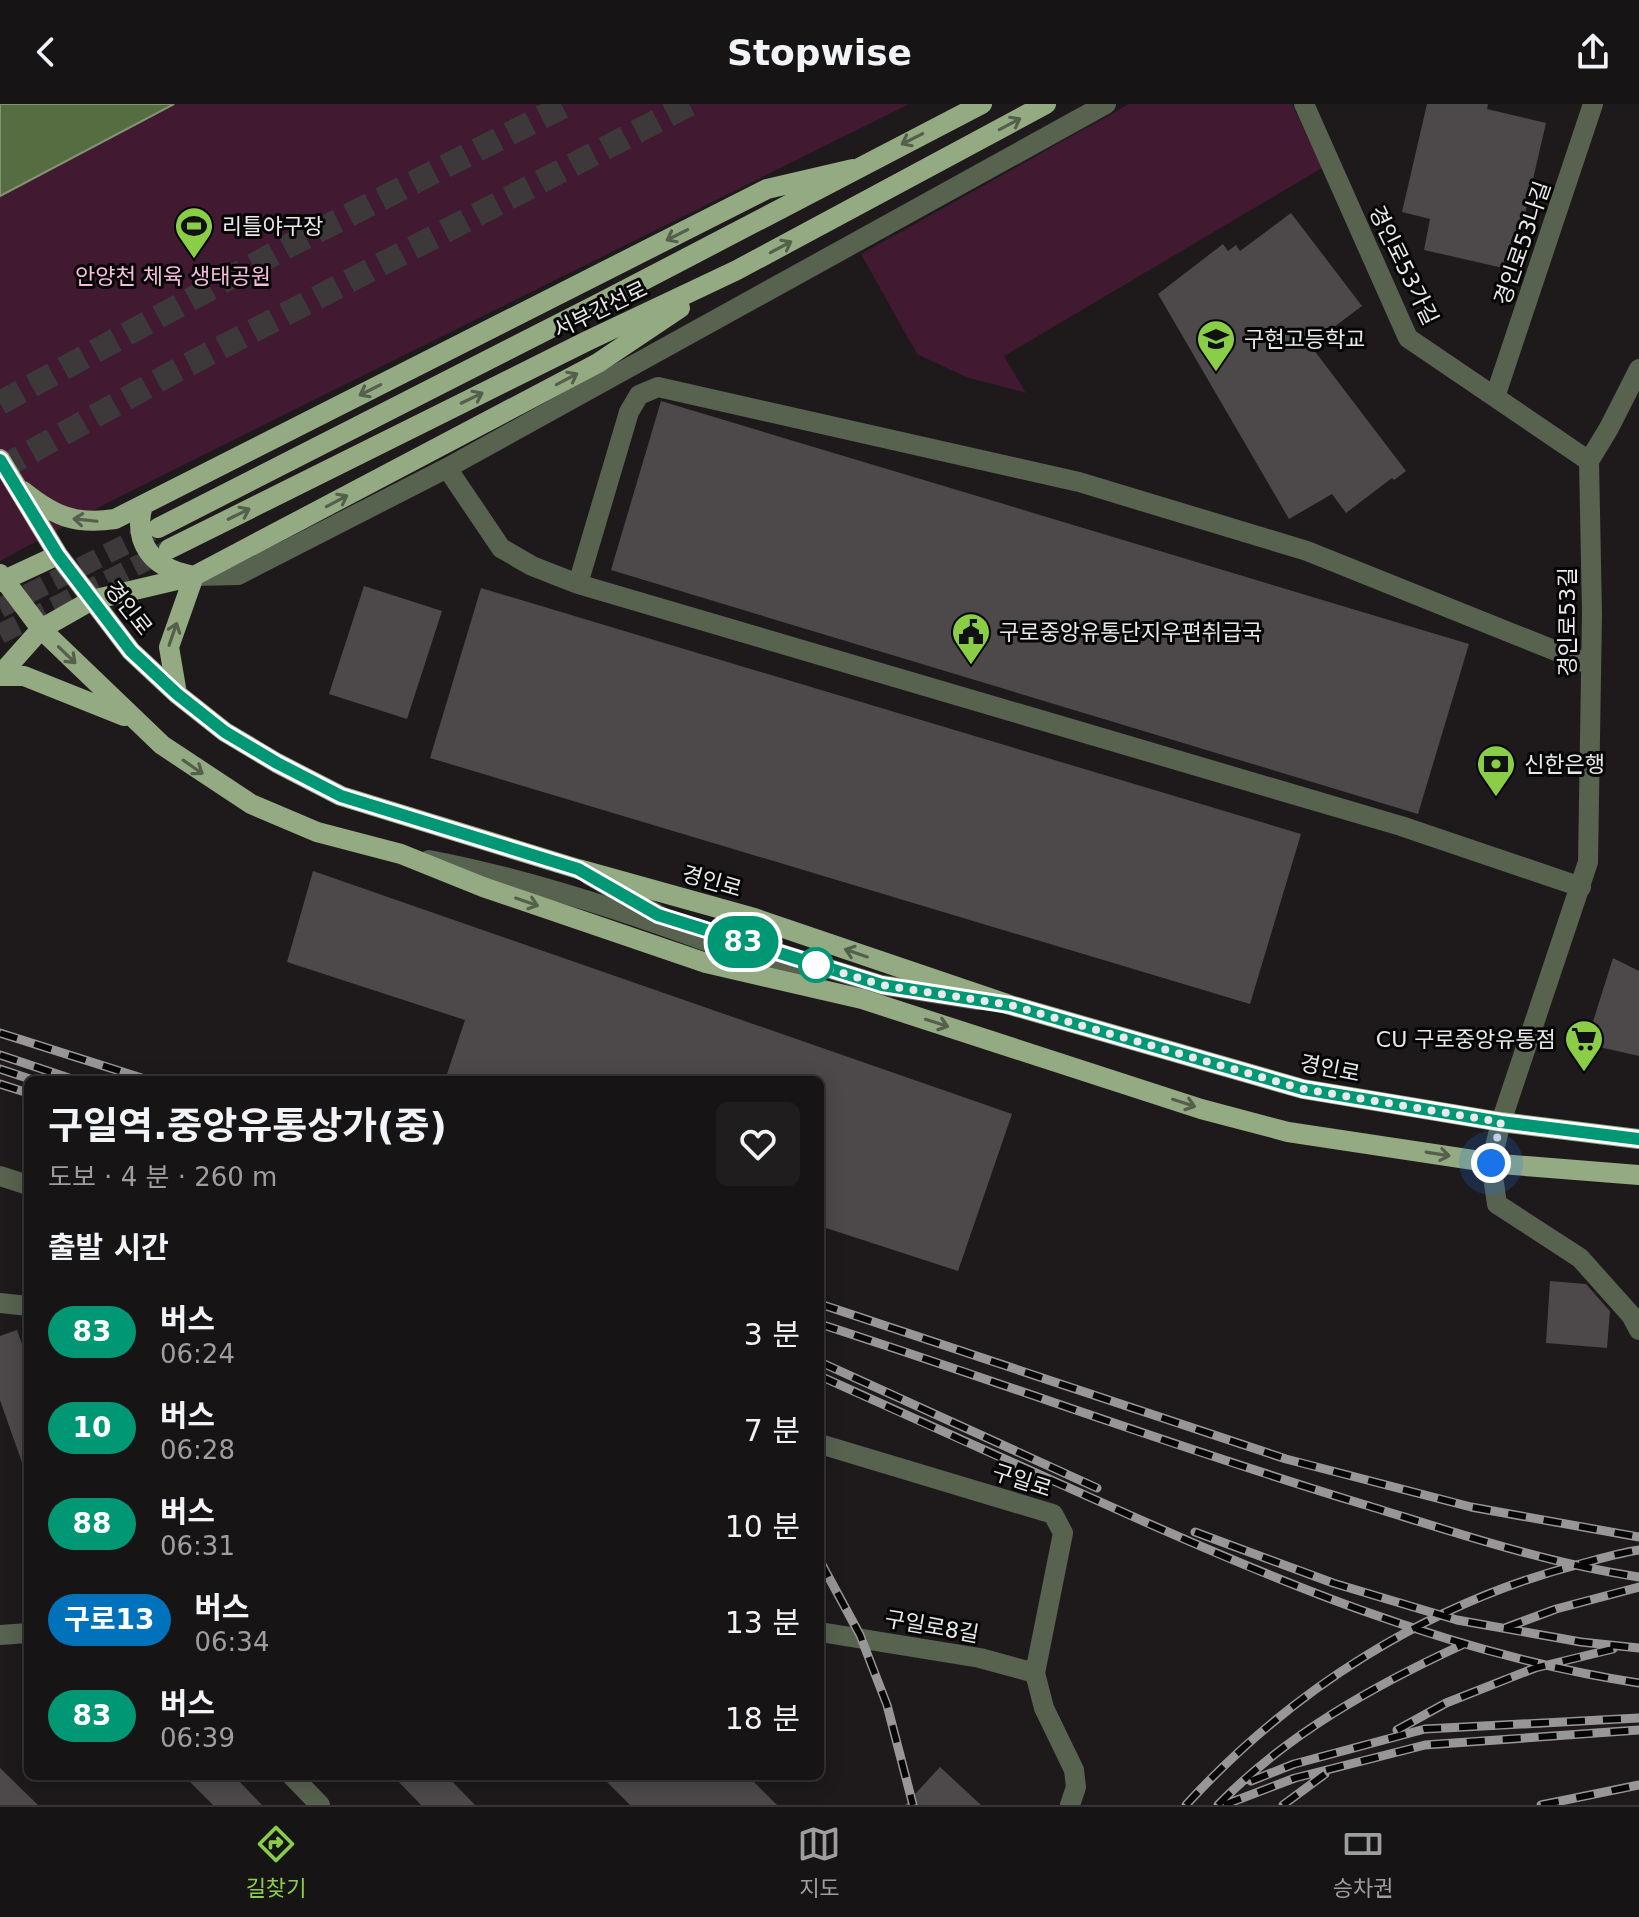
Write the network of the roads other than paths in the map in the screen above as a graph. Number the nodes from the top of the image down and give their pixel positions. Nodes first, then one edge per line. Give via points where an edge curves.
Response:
1 (982, 104) edge
2 (1046, 104) edge
3 (1106, 104) edge
4 (1304, 104) edge
5 (1593, 104) edge
6 (853, 169) junction
7 (737, 270) junction
8 (1639, 369) edge
9 (1495, 397) junction
10 (0, 459) edge
11 (1589, 461) junction
12 (447, 468) junction
13 (12, 483) junction
14 (143, 505) junction
15 (158, 528) tunnel mouth
16 (169, 549) tunnel mouth
17 (58, 555) junction
18 (194, 576) junction
19 (1, 578) edge
20 (578, 584) junction
21 (92, 600) junction
22 (41, 629) junction
23 (1591, 665) junction
24 (0, 675) edge
25 (177, 694) junction
26 (132, 719) junction
27 (1581, 887) junction
28 (1501, 1122) junction
29 (1639, 1139) edge
30 (1491, 1163) junction
31 (1639, 1175) edge
32 (0, 1176) edge
33 (24, 1184) edge
34 (0, 1303) edge
35 (24, 1306) edge
36 (1639, 1330) edge
37 (824, 1445) edge
38 (24, 1633) edge
39 (824, 1633) edge
40 (0, 1635) edge
41 (1035, 1673) junction
42 (296, 1780) edge
43 (320, 1805) edge
44 (1070, 1805) edge

1 -> 6 main road, 서부간선로
7 -> 2 main road, 서부간선로
3 - 12 street
4 - 9 street, 경인로53가길 via 1408,338
5 - 9 street, 경인로53나길
6 -> 14 main road via 767,189
6 - 15 main road, 서부간선로
16 -> 7 main road, 서부간선로
18 -> 7 main road via 598,363
8 - 11 street
9 - 11 street, 경인로53가길
10 - 13 main road, 경인로
11 - 23 street, 경인로53길
12 - 18 street via 238,575
12 - 20 street via 501,548
14 -> 13 main road via 115,519 77,520 47,510
13 - 17 main road, 경인로
14 - 18 main road via 139,534 144,549 173,572
17 - 19 main road
17 - 21 main road, 경인로
18 - 21 main road
25 -> 18 main road via 169,647
19 - 22 main road
20 - 23 street via 629,412 639,395 658,387 1079,482 1307,551
20 - 27 street via 1401,826
21 - 22 main road
21 - 25 main road, 경인로 via 131,651
22 - 24 main road
22 -> 26 main road
23 - 27 street, 경인로53길 via 1588,862
24 - 26 main road via 24,676
28 -> 25 main road, 경인로 via 1303,1089 1010,1005 754,918 341,796 238,740
26 -> 30 main road via 199,772 251,804 317,832 401,854 706,963 862,999 1288,1132
27 - 28 street, 경인로53길
28 - 29 main road, 경인로
28 - 30 street, 경인로53길
30 - 31 main road
30 - 36 street via 1497,1204 1580,1258
32 - 33 street
34 - 35 street
37 - 41 street, 구일로 via 1053,1514 1063,1533
38 - 40 street
39 - 41 street, 구일로8길 via 980,1658
41 - 44 street via 1044,1708 1074,1770
42 - 43 street

